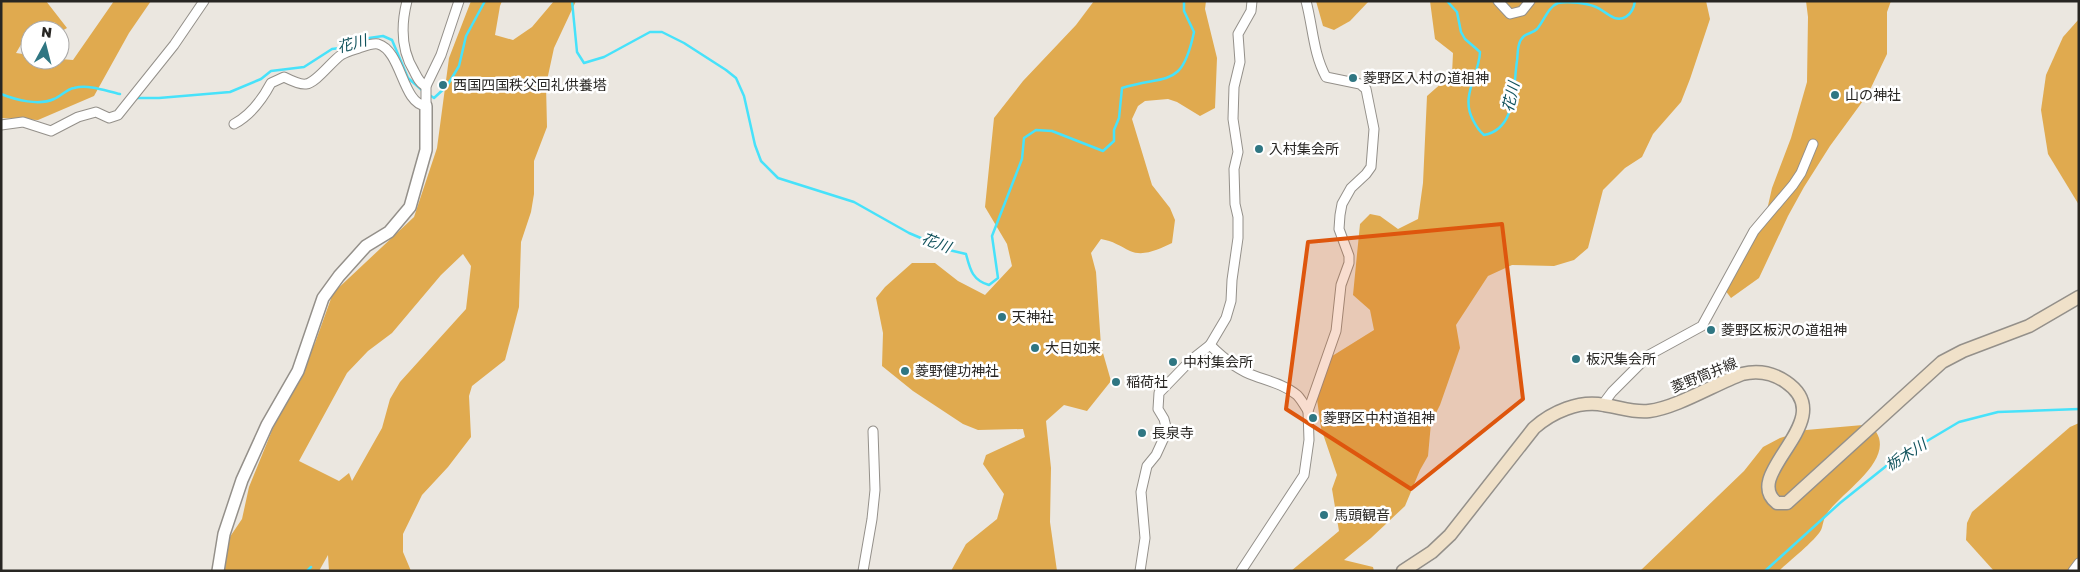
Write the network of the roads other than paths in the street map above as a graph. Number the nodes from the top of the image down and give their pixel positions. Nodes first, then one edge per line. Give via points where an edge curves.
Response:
1 (204, 1) edge
2 (406, 1) edge
3 (459, 1) edge
4 (1252, 1) edge
5 (1306, 1) edge
6 (1498, 1) edge
7 (1530, 1) edge
8 (426, 86) junction
9 (426, 106) junction
10 (234, 124) dead end
11 (1, 125) edge
12 (1813, 144) dead end
13 (2079, 297) edge
14 (1210, 345) junction
15 (1603, 404) junction
16 (1308, 412) junction
17 (873, 431) dead end
18 (2079, 563) edge
19 (218, 571) edge
20 (863, 571) edge
21 (1140, 571) edge
22 (1241, 571) edge
23 (1403, 571) edge
24 (2073, 571) edge

1 - 11 street via 174,45 118,115 109,118 96,112 51,131 23,122
2 - 8 street via 404,52 419,80
3 - 8 street via 441,55
4 - 14 street via 1252,11 1238,34 1240,62 1234,87 1238,238 1231,301 1226,318
5 - 16 street via 1320,67 1326,77 1360,84 1366,89 1374,129 1371,167 1351,188 1342,204 1338,229 1349,263 1341,285 1336,331
6 - 7 street via 1510,14 1522,11
8 - 9 street
9 - 10 street via 414,99 393,58 379,44 372,44 342,54 324,69 315,82 305,85 284,78 271,83 264,97
9 - 19 street via 426,150 410,207 389,232 366,246 323,298 298,371 267,424 242,480 224,534
12 - 15 street via 1793,185 1754,231 1702,326 1649,355
13 - 15 main road, 菱野筒井線 via 2029,326 1942,362 1787,503 1774,500 1768,481 1796,433 1804,406 1800,395 1772,374 1747,373 1665,408 1649,411
14 - 16 street via 1232,365 1253,376 1271,380 1298,396
14 - 21 street via 1159,393 1158,409 1167,431 1147,466 1141,492 1145,538
15 - 23 main road, 菱野筒井線 via 1574,406 1541,421 1446,540
16 - 22 street via 1309,440 1304,475
17 - 20 street via 875,490
18 - 24 street

